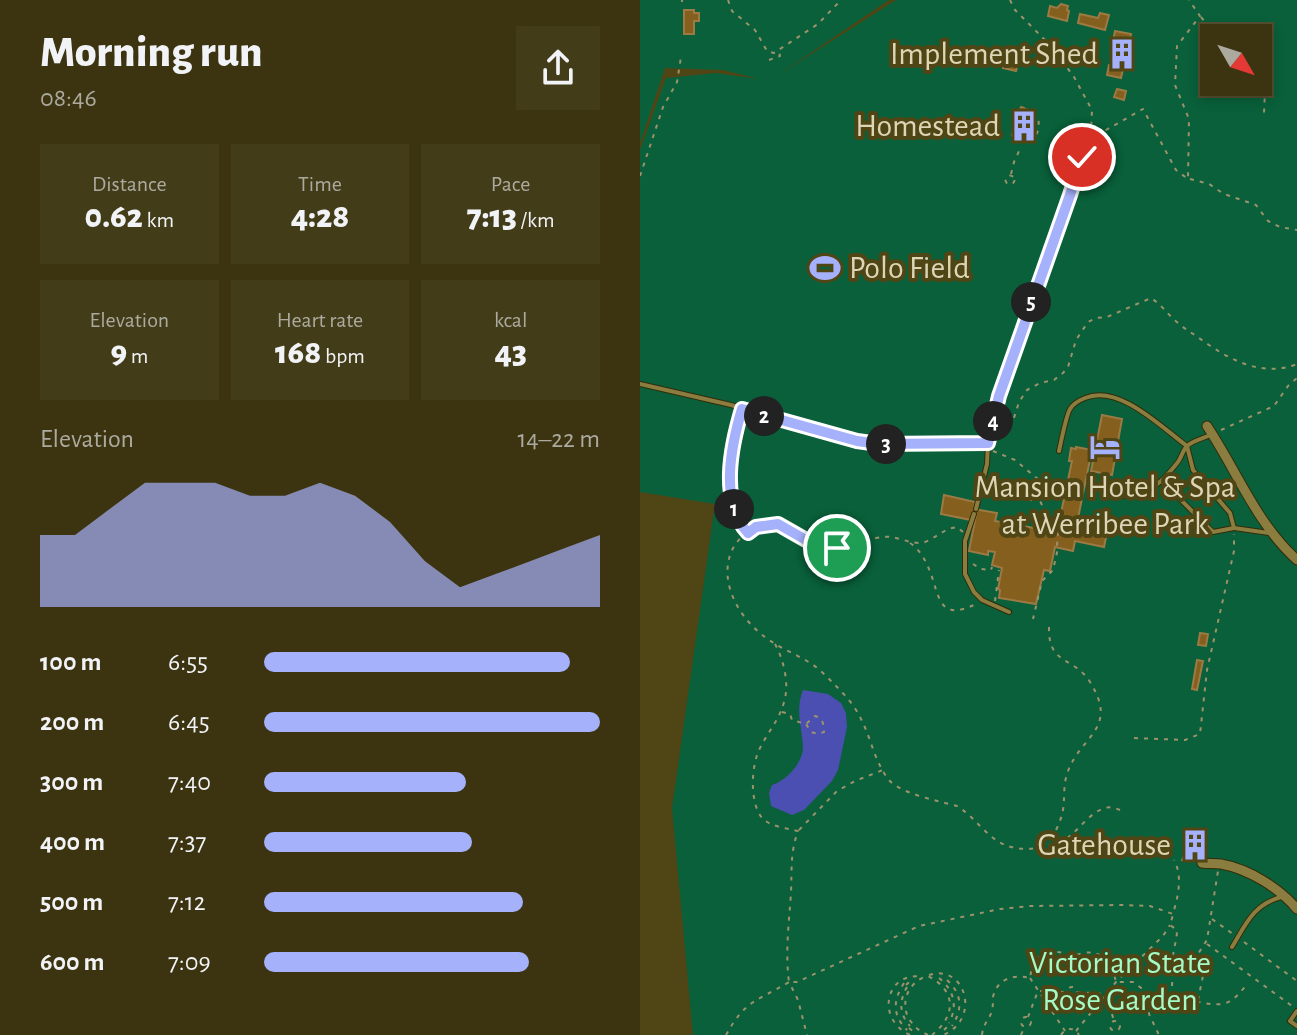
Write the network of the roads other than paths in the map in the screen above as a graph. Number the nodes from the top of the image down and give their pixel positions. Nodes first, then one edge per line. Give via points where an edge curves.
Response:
1 (1091, 135) road end
2 (640, 384) edge
3 (1210, 430) joint
4 (988, 446) junction
5 (1187, 446) junction
6 (1059, 451) dead end
7 (1162, 481) junction
8 (1108, 496) dead end
9 (1234, 528) junction
10 (1271, 533) junction
11 (1297, 560) edge
12 (1009, 612) dead end
13 (1202, 863) dead end
14 (1286, 895) junction
15 (1297, 909) edge
16 (1232, 947) dead end
17 (1297, 1010) edge
18 (1297, 1026) edge

1 - 4 lane via 999,396
2 - 4 lane via 857,441
3 - 5 lane
3 - 10 street
4 - 12 lane via 966,535 964,569 982,600
5 - 6 lane via 1130,404 1094,395 1070,409
5 - 7 lane
5 - 9 lane via 1193,470 1230,513
7 - 8 lane via 1144,493
7 - 9 lane via 1213,532
9 - 10 lane
10 - 11 street
13 - 14 street via 1252,875
14 - 15 street
14 - 16 lane via 1255,911
17 - 18 lane via 1290,1021

